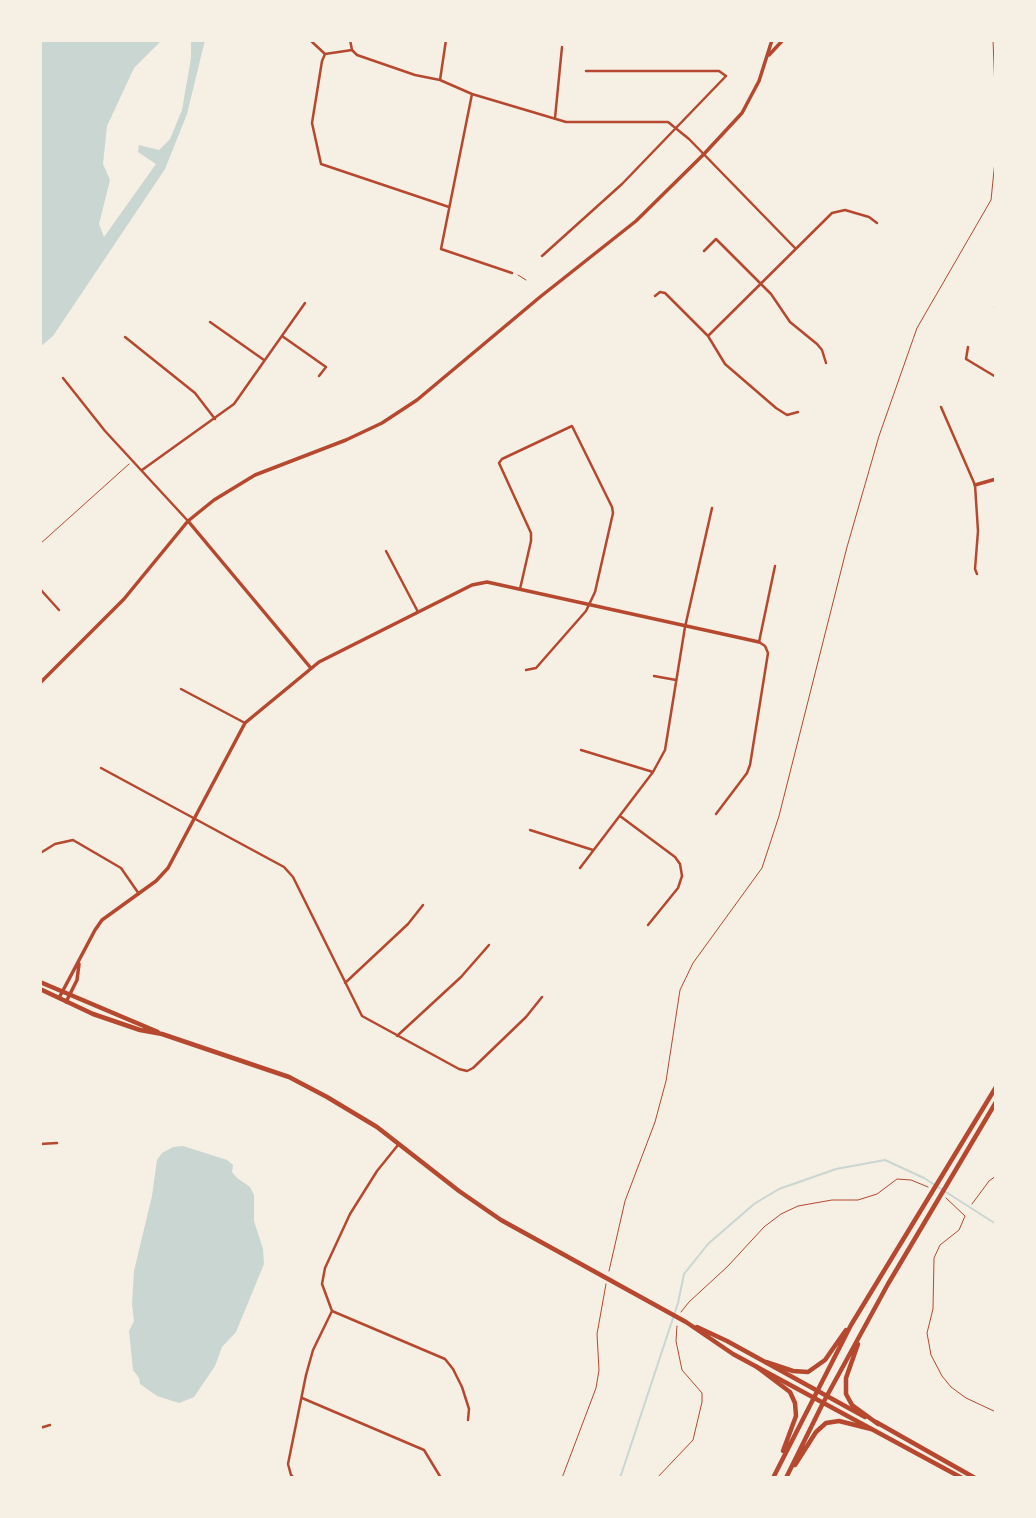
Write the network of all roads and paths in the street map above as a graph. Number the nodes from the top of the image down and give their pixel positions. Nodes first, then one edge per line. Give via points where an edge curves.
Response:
1 (310, 40) edge
2 (350, 40) edge
3 (446, 40) edge
4 (772, 40) edge
5 (783, 40) edge
6 (993, 40) edge
7 (562, 47) dead end
8 (352, 50) junction
9 (325, 54) junction
10 (764, 66) junction
11 (586, 71) dead end
12 (440, 80) junction
13 (472, 94) junction
14 (996, 115) edge
15 (555, 118) junction
16 (676, 127) junction
17 (996, 151) edge
18 (704, 155) junction
19 (449, 207) junction
20 (877, 223) dead end
21 (795, 248) junction
22 (704, 251) dead end
23 (542, 256) dead end
24 (512, 273) joint
25 (526, 280) dead end
26 (760, 283) junction
27 (655, 296) dead end
28 (305, 303) dead end
29 (210, 321) dead end
30 (282, 336) junction
31 (708, 336) junction
32 (125, 337) dead end
33 (968, 347) dead end
34 (264, 360) junction
35 (827, 363) dead end
36 (319, 376) dead end
37 (996, 376) edge
38 (63, 378) dead end
39 (941, 407) dead end
40 (798, 412) dead end
41 (215, 419) junction
42 (132, 461) junction
43 (142, 470) junction
44 (996, 480) edge
45 (975, 485) junction
46 (712, 508) dead end
47 (188, 521) junction
48 (40, 544) edge
49 (386, 551) dead end
50 (775, 566) dead end
51 (977, 574) dead end
52 (40, 589) edge
53 (520, 589) junction
54 (589, 605) junction
55 (59, 610) dead end
56 (418, 612) junction
57 (685, 626) junction
58 (759, 642) junction
59 (310, 667) junction
60 (526, 670) dead end
61 (654, 676) dead end
62 (676, 680) junction
63 (40, 683) edge
64 (181, 689) dead end
65 (245, 723) junction
66 (581, 750) dead end
67 (101, 768) dead end
68 (653, 772) junction
69 (716, 814) dead end
70 (620, 817) junction
71 (194, 818) junction
72 (530, 830) dead end
73 (593, 850) junction
74 (42, 852) dead end
75 (580, 868) dead end
76 (139, 894) junction
77 (423, 905) dead end
78 (648, 925) dead end
79 (489, 945) dead end
80 (79, 962) junction
81 (40, 982) edge
82 (345, 983) junction
83 (40, 989) edge
84 (62, 991) junction
85 (70, 994) junction
86 (542, 997) dead end
87 (59, 998) junction
88 (66, 1002) junction
89 (162, 1034) junction
90 (397, 1036) junction
91 (996, 1087) edge
92 (996, 1102) edge
93 (57, 1143) dead end
94 (40, 1144) edge
95 (398, 1145) junction
96 (996, 1176) edge
97 (924, 1185) dead end
98 (972, 1204) dead end
99 (965, 1216) dead end
100 (608, 1275) dead end
101 (607, 1283) dead end
102 (332, 1311) junction
103 (859, 1312) junction
104 (678, 1318) dead end
105 (868, 1319) junction
106 (687, 1323) junction
107 (677, 1324) dead end
108 (766, 1362) junction
109 (757, 1367) junction
110 (817, 1390) junction
111 (827, 1395) junction
112 (302, 1398) junction
113 (813, 1398) junction
114 (823, 1403) junction
115 (996, 1412) edge
116 (468, 1420) dead end
117 (878, 1424) junction
118 (50, 1425) dead end
119 (40, 1428) edge
120 (871, 1429) junction
121 (779, 1466) junction
122 (294, 1478) edge
123 (441, 1478) edge
124 (562, 1478) edge
125 (657, 1478) edge
126 (773, 1478) edge
127 (787, 1478) edge
128 (962, 1478) edge
129 (975, 1478) edge

1 - 9 street
2 - 8 street
3 - 12 street
4 - 10 street
5 - 10 street
6 - 14 path
7 - 15 street
8 - 9 street
8 - 12 street
9 - 19 street via 312,123 321,164
10 - 18 street via 742,113
11 - 16 street via 719,71 726,76
12 - 13 street
13 - 15 street
13 - 19 street
15 - 16 street via 566,122 668,122
16 - 18 street
16 - 23 street via 622,184
17 - 100 path via 991,200 917,328 879,436 762,868 693,963 680,990 666,1081 625,1201
18 - 21 street
18 - 47 street via 636,220 417,400 346,440 255,475
19 - 24 street via 441,249
20 - 21 street via 840,209
21 - 26 street
22 - 26 street via 716,239
24 - 25 path
26 - 31 street
26 - 35 street via 790,322 822,350
27 - 31 street via 665,293
28 - 30 street
29 - 34 street
30 - 34 street
30 - 36 street via 326,367
31 - 40 street via 721,360 745,382 783,413
32 - 41 street via 195,393
33 - 37 street via 966,359
34 - 41 street via 234,404
38 - 42 street
39 - 45 street
41 - 43 street
42 - 43 street
42 - 48 path
43 - 47 street
44 - 45 street
45 - 51 street
46 - 57 street
47 - 59 street
47 - 63 street via 124,599
49 - 56 street
50 - 58 street
52 - 55 street
53 - 54 street
53 - 54 street via 531,533 499,463 572,426 613,513
53 - 56 street via 479,583
54 - 57 street
54 - 60 street via 536,668
56 - 59 street
57 - 58 street
57 - 62 street
58 - 69 street via 768,653 750,765
59 - 65 street
61 - 62 street
62 - 68 street via 668,740
64 - 65 street
65 - 71 street
66 - 68 street
67 - 71 street
68 - 70 street
70 - 73 street
70 - 78 street via 680,864 678,888
71 - 76 street via 168,868
71 - 82 street via 284,867
72 - 73 street
73 - 75 street
74 - 76 street via 72,840 121,868
76 - 80 street via 102,920
77 - 82 street via 408,925
79 - 90 street
80 - 84 street
80 - 85 street
81 - 84 main road
82 - 90 street via 362,1016
83 - 87 main road
84 - 85 main road
84 - 87 street
85 - 88 street
85 - 89 main road
86 - 90 street via 467,1071
87 - 88 main road
88 - 89 main road
89 - 95 main road via 289,1077 364,1118
91 - 103 main road
92 - 105 main road
93 - 94 street
95 - 102 street via 350,1214 324,1268 322,1284
95 - 106 main road via 501,1220
96 - 98 path
97 - 104 path via 897,1179 877,1194 858,1200 798,1206 781,1214 689,1301
99 - 115 path via 934,1258 928,1343 930,1355 951,1387
101 - 124 path via 597,1334 596,1388
102 - 112 street via 313,1350
102 - 116 street via 445,1359 462,1387
103 - 108 main road via 815,1370 802,1373
103 - 110 main road
105 - 111 main road
105 - 117 main road via 845,1387 852,1405
106 - 108 main road
106 - 109 main road
107 - 125 path via 682,1370 702,1393 702,1402 693,1440
108 - 110 main road
109 - 113 main road
109 - 121 main road via 790,1392 795,1403 796,1416
110 - 111 main road
110 - 113 main road
111 - 114 main road
111 - 117 main road
112 - 122 street via 288,1464
112 - 123 street via 424,1450
113 - 114 main road
113 - 121 main road
114 - 120 main road
114 - 127 main road
117 - 129 main road
118 - 119 street
120 - 127 main road via 839,1421 826,1423
120 - 128 main road
121 - 126 main road

